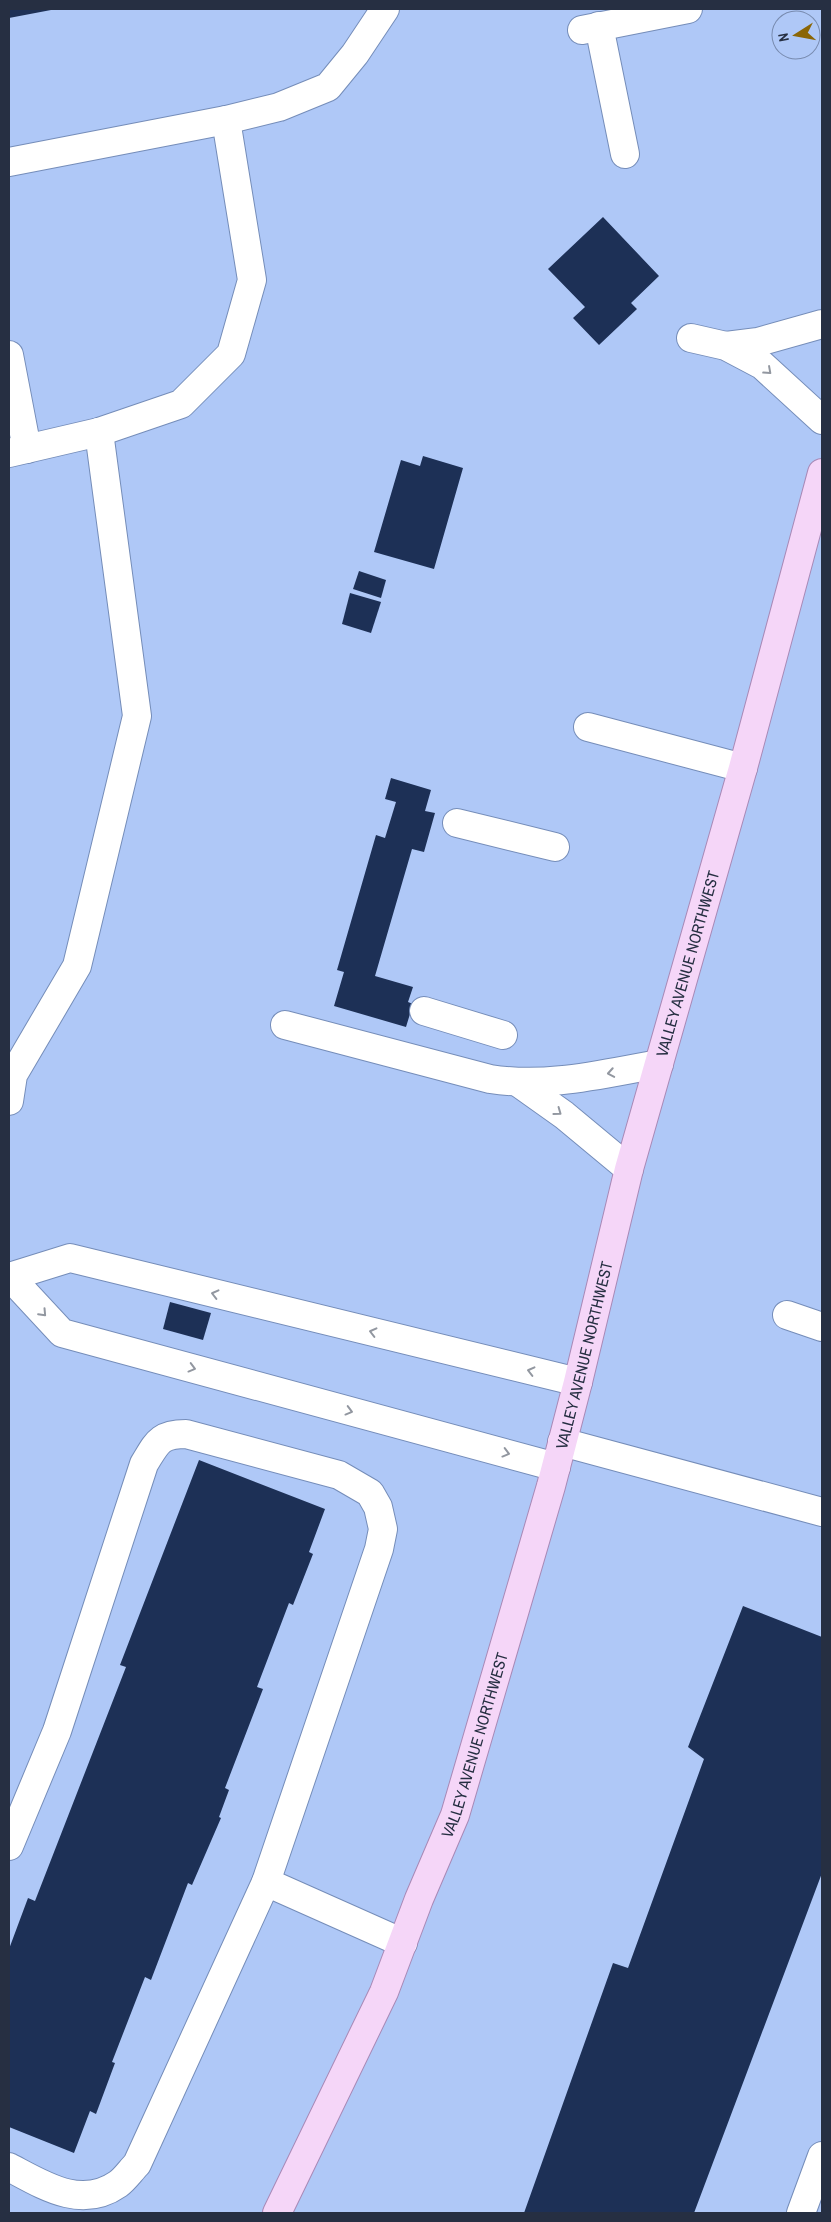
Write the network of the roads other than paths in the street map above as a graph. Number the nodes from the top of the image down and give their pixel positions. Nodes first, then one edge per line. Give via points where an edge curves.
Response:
1 (384, 9) edge
2 (688, 9) edge
3 (226, 120) junction
4 (625, 154) dead end
5 (9, 162) edge
6 (822, 324) edge
7 (691, 338) dead end
8 (726, 346) junction
9 (9, 356) edge
10 (822, 420) edge
11 (99, 432) junction
12 (18, 451) edge
13 (822, 473) edge
14 (588, 727) dead end
15 (743, 768) junction
16 (456, 823) dead end
17 (554, 847) dead end
18 (424, 1011) dead end
19 (285, 1025) dead end
20 (503, 1035) dead end
21 (659, 1064) junction
22 (519, 1083) junction
23 (10, 1084) edge
24 (629, 1169) junction
25 (10, 1277) edge
26 (787, 1315) dead end
27 (822, 1327) edge
28 (578, 1382) junction
29 (559, 1454) junction
30 (822, 1512) edge
31 (9, 1846) edge
32 (266, 1882) junction
33 (403, 1942) junction
34 (822, 2160) edge
35 (9, 2167) edge
36 (277, 2213) edge
37 (801, 2213) edge

1 - 3 lane via 355,54 328,87 279,107
2 - 4 lane via 590,28
3 - 5 lane
3 - 11 lane via 252,280 231,354 181,404
6 - 8 lane via 758,342
7 - 8 lane
8 -> 10 lane via 762,365
9 - 12 lane
11 - 12 lane
11 - 23 lane via 137,716 78,966
13 - 15 main road, VALLEY AVENUE NORTHWEST
14 - 15 lane
15 - 21 main road, VALLEY AVENUE NORTHWEST
16 - 17 lane
18 - 20 lane
19 - 22 lane via 490,1079
21 -> 22 lane via 560,1082
21 - 24 main road, VALLEY AVENUE NORTHWEST
22 -> 24 lane via 564,1115
24 - 28 main road, VALLEY AVENUE NORTHWEST
28 -> 25 lane via 70,1258
25 -> 29 lane via 62,1333
26 - 27 lane
28 - 29 main road, VALLEY AVENUE NORTHWEST
29 - 30 lane
29 - 33 main road, VALLEY AVENUE NORTHWEST via 455,1815
31 - 32 lane via 57,1731 144,1464 158,1440 171,1434 186,1434 339,1475 370,1493 378,1507 383,1529
32 - 33 lane
32 - 35 lane via 137,2164 120,2183 104,2192 78,2197 55,2191
33 - 36 main road, VALLEY AVENUE NORTHWEST via 384,1992
34 - 37 lane

